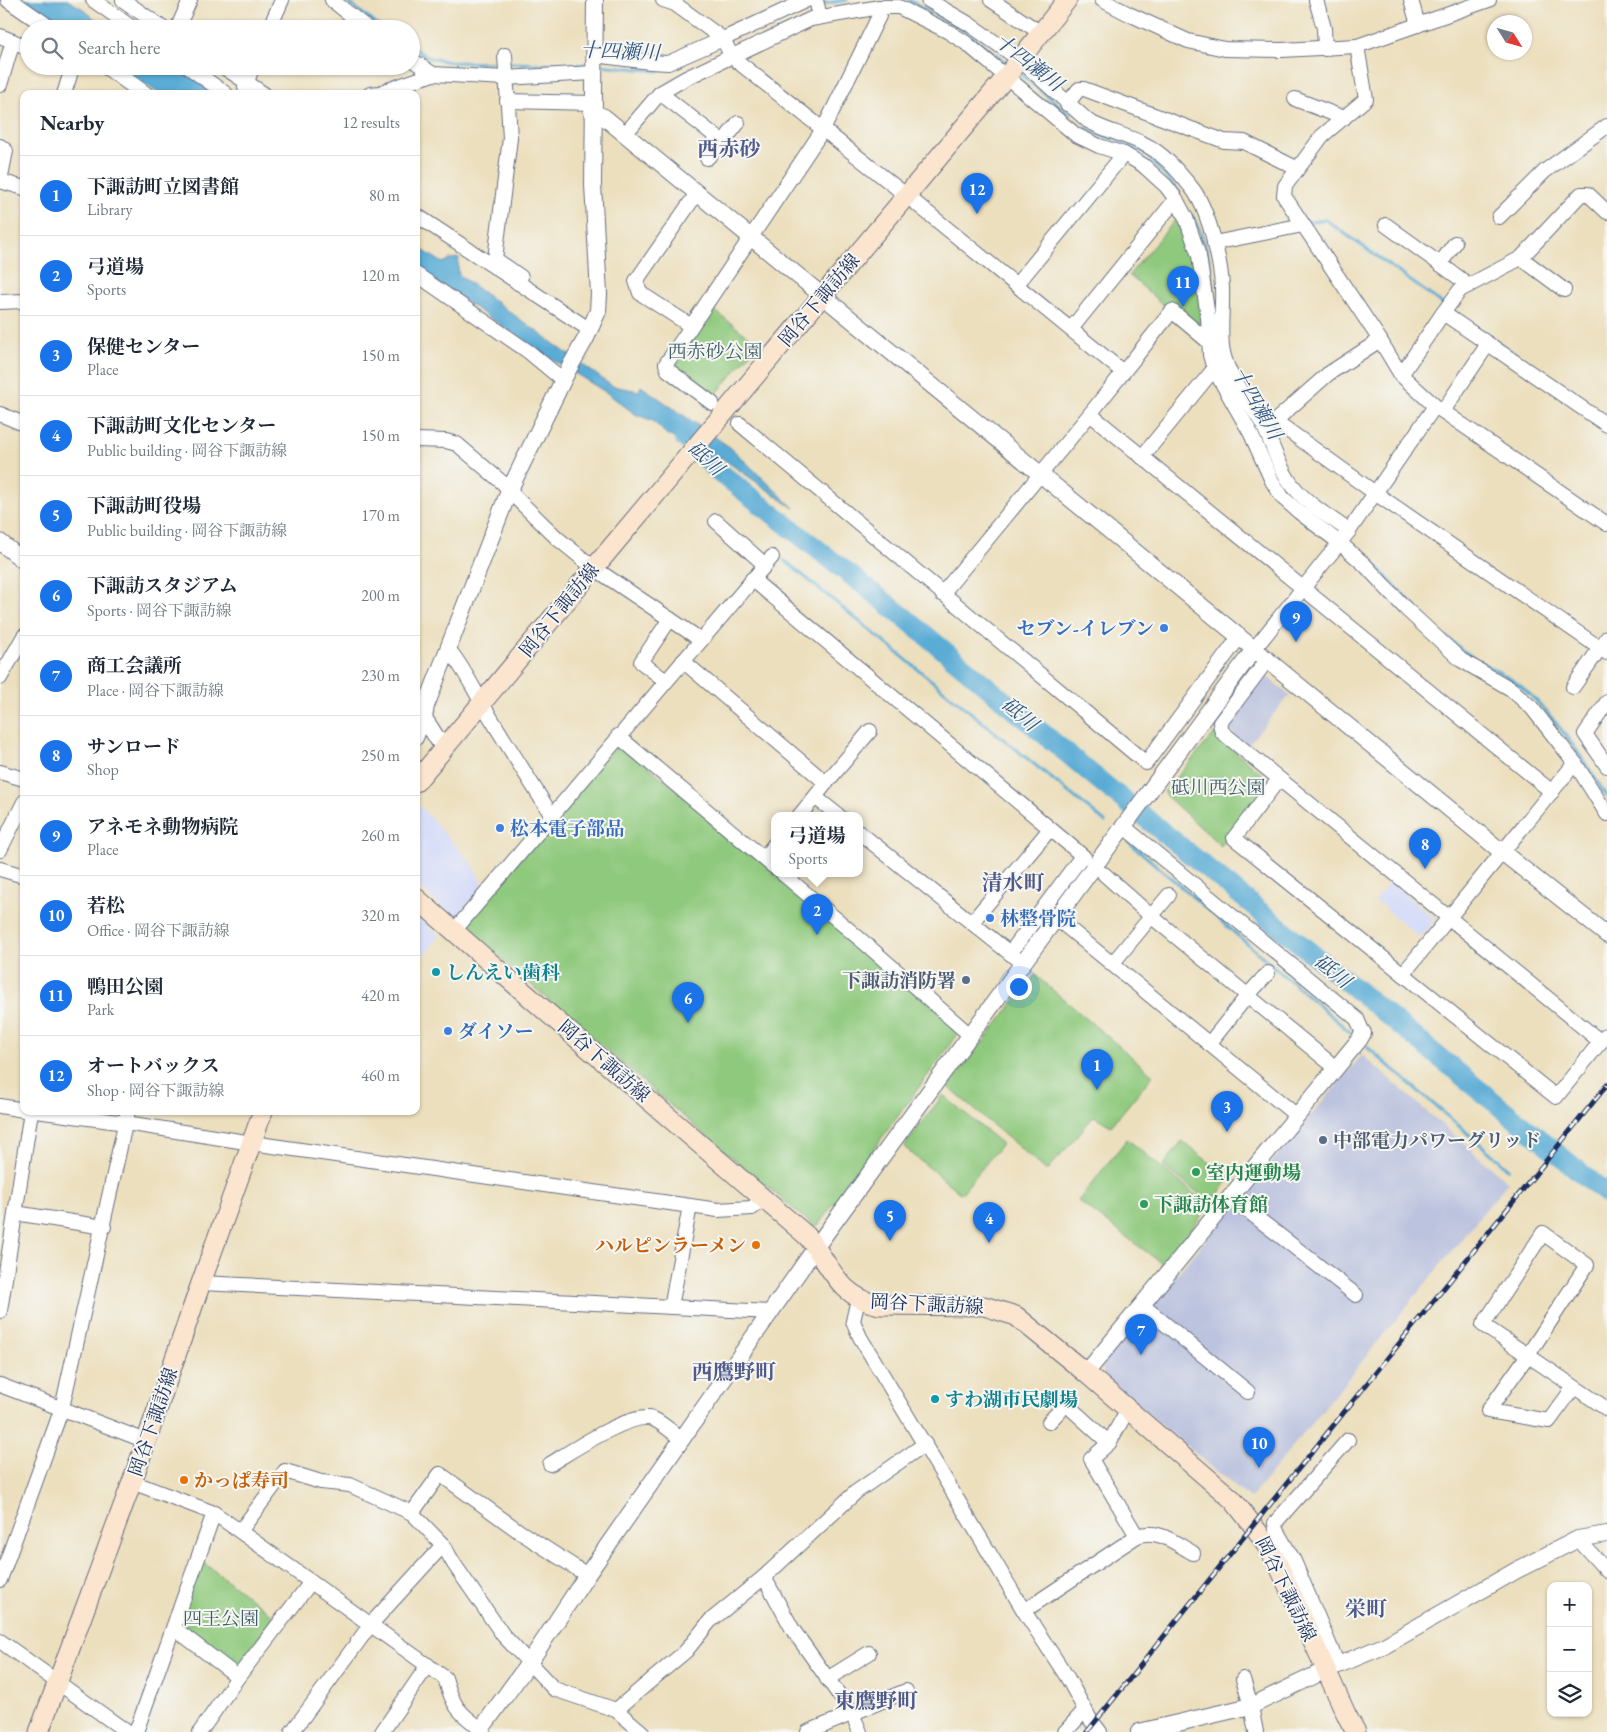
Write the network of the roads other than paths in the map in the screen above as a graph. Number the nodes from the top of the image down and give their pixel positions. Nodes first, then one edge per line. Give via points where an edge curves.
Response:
1 (9, 0) edge
2 (93, 0) edge
3 (190, 0) edge
4 (282, 0) edge
5 (332, 0) edge
6 (595, 0) edge
7 (663, 0) edge
8 (807, 0) edge
9 (816, 0) edge
10 (928, 0) edge
11 (991, 0) edge
12 (1067, 0) edge
13 (1102, 0) edge
14 (1316, 0) edge
15 (1411, 0) edge
16 (1489, 0) edge
17 (127, 1) edge
18 (900, 4) edge
19 (880, 7) junction
20 (820, 16) junction
21 (38, 20) edge
22 (121, 20) edge
23 (152, 20) edge
24 (181, 20) edge
25 (273, 20) edge
26 (357, 20) edge
27 (1418, 25) junction
28 (1041, 33) junction
29 (6, 39) edge
30 (20, 44) edge
31 (1357, 46) junction
32 (728, 47) junction
33 (1325, 49) junction
34 (505, 57) dead end
35 (594, 64) junction
36 (420, 65) edge
37 (1014, 68) junction
38 (433, 74) junction
39 (70, 75) dead end
40 (119, 75) edge
41 (200, 75) edge
42 (218, 75) edge
43 (233, 75) edge
44 (251, 75) edge
45 (506, 76) junction
46 (0, 85) edge
47 (249, 88) edge
48 (65, 90) edge
49 (139, 90) edge
50 (221, 90) edge
51 (388, 90) edge
52 (660, 93) junction
53 (1295, 99) dead end
54 (507, 101) junction
55 (1067, 104) junction
56 (592, 108) junction
57 (1344, 118) junction
58 (738, 124) dead end
59 (1607, 126) edge
60 (824, 128) junction
61 (625, 134) junction
62 (723, 142) junction
63 (0, 146) edge
64 (1124, 154) junction
65 (707, 158) dead end
66 (1296, 168) junction
67 (0, 181) edge
68 (20, 187) edge
69 (697, 193) junction
70 (908, 196) junction
71 (1176, 199) junction
72 (1607, 212) edge
73 (1499, 216) dead end
74 (420, 218) edge
75 (1303, 225) junction
76 (1386, 225) dead end
77 (750, 236) junction
78 (1455, 242) dead end
79 (1214, 243) junction
80 (1520, 258) junction
81 (1440, 264) junction
82 (420, 277) edge
83 (518, 283) junction
84 (1017, 284) junction
85 (1469, 285) junction
86 (1213, 287) junction
87 (1564, 290) dead end
88 (823, 296) junction
89 (20, 301) edge
90 (0, 302) edge
91 (1443, 313) junction
92 (692, 326) junction
93 (1071, 329) junction
94 (588, 334) junction
95 (1380, 340) junction
96 (1209, 342) junction
97 (1488, 344) junction
98 (1214, 369) junction
99 (1123, 372) junction
100 (566, 375) junction
101 (1401, 375) junction
102 (712, 403) dead end
103 (1439, 408) junction
104 (0, 414) edge
105 (1090, 414) junction
106 (20, 422) edge
107 (740, 424) dead end
108 (1607, 425) edge
109 (420, 440) edge
110 (1142, 457) junction
111 (1040, 474) junction
112 (508, 491) junction
113 (1375, 493) junction
114 (716, 522) dead end
115 (1607, 524) edge
116 (1349, 531) junction
117 (0, 542) edge
118 (1340, 543) junction
119 (20, 558) edge
120 (594, 568) junction
121 (752, 579) junction
122 (1303, 590) junction
123 (942, 594) junction
124 (670, 619) junction
125 (1240, 636) junction
126 (701, 640) junction
127 (20, 643) edge
128 (1605, 647) edge
129 (1255, 648) junction
130 (448, 650) junction
131 (1268, 659) junction
132 (683, 661) junction
133 (0, 678) edge
134 (666, 681) junction
135 (1573, 687) dead end
136 (1607, 702) edge
137 (482, 704) junction
138 (424, 718) junction
139 (420, 728) edge
140 (870, 731) dead end
141 (618, 736) junction
142 (444, 749) junction
143 (1575, 763) junction
144 (1607, 766) edge
145 (0, 772) edge
146 (420, 777) edge
147 (20, 778) edge
148 (1279, 779) junction
149 (826, 783) junction
150 (1552, 792) junction
151 (815, 797) junction
152 (20, 810) edge
153 (802, 812) edge
154 (834, 812) edge
155 (1607, 814) edge
156 (552, 816) junction
157 (1125, 824) junction
158 (1050, 829) junction
159 (863, 835) edge
160 (0, 850) edge
161 (1502, 852) junction
162 (769, 862) edge
163 (0, 868) edge
164 (1104, 874) dead end
165 (20, 875) edge
166 (787, 877) edge
167 (1169, 895) dead end
168 (420, 901) edge
169 (1152, 916) junction
170 (1056, 918) junction
171 (1449, 918) junction
172 (972, 922) junction
173 (454, 931) junction
174 (1607, 935) edge
175 (1016, 958) junction
176 (1112, 964) junction
177 (1268, 973) dead end
178 (1403, 974) junction
179 (1247, 996) junction
180 (1363, 1033) joint
181 (970, 1036) junction
182 (1604, 1038) edge
183 (1208, 1044) junction
184 (1336, 1068) junction
185 (0, 1106) edge
186 (20, 1109) edge
187 (30, 1115) edge
188 (97, 1115) edge
189 (262, 1115) edge
190 (1297, 1116) junction
191 (127, 1117) edge
192 (252, 1144) junction
193 (764, 1198) junction
194 (1230, 1198) junction
195 (690, 1206) junction
196 (15, 1213) junction
197 (104, 1227) junction
198 (816, 1247) junction
199 (201, 1283) junction
200 (1356, 1295) dead end
201 (858, 1299) junction
202 (1142, 1305) junction
203 (671, 1307) junction
204 (0, 1311) edge
205 (770, 1312) junction
206 (1528, 1355) junction
207 (1086, 1373) junction
208 (0, 1385) edge
209 (1574, 1387) junction
210 (1248, 1392) dead end
211 (62, 1408) junction
212 (1128, 1409) junction
213 (1607, 1409) edge
214 (1049, 1422) dead end
215 (682, 1440) junction
216 (1348, 1440) dead end
217 (146, 1441) junction
218 (1110, 1442) junction
219 (925, 1444) junction
220 (550, 1464) dead end
221 (132, 1482) junction
222 (214, 1513) junction
223 (412, 1513) junction
224 (241, 1530) junction
225 (1607, 1534) edge
226 (1137, 1536) junction
227 (1578, 1539) junction
228 (443, 1545) junction
229 (1193, 1553) dead end
230 (1607, 1571) edge
231 (587, 1575) junction
232 (764, 1577) junction
233 (0, 1580) edge
234 (311, 1582) junction
235 (1024, 1611) junction
236 (371, 1624) junction
237 (174, 1628) junction
238 (0, 1641) edge
239 (869, 1653) dead end
240 (529, 1663) junction
241 (428, 1666) junction
242 (1332, 1667) junction
243 (238, 1677) junction
244 (827, 1679) junction
245 (1243, 1679) dead end
246 (57, 1683) junction
247 (906, 1691) dead end
248 (1251, 1706) junction
249 (616, 1710) junction
250 (1085, 1710) junction
251 (852, 1713) junction
252 (480, 1731) edge
253 (39, 1732) edge
254 (127, 1732) edge
255 (136, 1732) edge
256 (200, 1732) edge
257 (292, 1732) edge
258 (382, 1732) edge
259 (642, 1732) edge
260 (808, 1732) edge
261 (860, 1732) edge
262 (1066, 1732) edge
263 (1100, 1732) edge
264 (1139, 1732) edge
265 (1256, 1732) edge
266 (1356, 1732) edge

1 - 21 street
2 - 22 street
3 - 24 street
4 - 25 street
5 - 26 street
6 - 35 street
7 - 32 street via 675,4
8 - 32 street
9 - 20 street
10 - 37 street via 969,24
11 - 28 street
12 - 28 main road, 岡谷下諏訪線
13 - 33 street via 1188,41 1225,49
14 - 33 street via 1324,28
15 - 27 street
16 - 27 street
17 - 23 street
18 - 19 street
18 - 37 street via 949,32 979,54
19 - 20 street
19 - 60 street via 879,16
20 - 32 street
27 - 31 street
28 - 37 main road, 岡谷下諏訪線
29 - 30 street
29 - 46 street
31 - 33 street
31 - 57 street via 1366,99
32 - 35 street via 668,63
32 - 52 street
32 - 60 street via 737,61
34 - 45 street
35 - 45 street
35 - 56 street
36 - 38 street
37 - 55 street
37 - 64 street via 1076,134
37 - 70 main road, 岡谷下諏訪線
38 - 45 street
38 - 51 street
39 - 48 street
40 - 49 street
41 - 50 street
42 - 50 street
43 - 47 street
44 - 47 street
45 - 54 street
52 - 61 street
52 - 62 street
53 - 57 street
54 - 56 street
54 - 83 street via 510,138 495,259 521,277
55 - 66 street via 1079,89 1084,89 1224,141 1244,142
55 - 79 street via 1088,121 1154,149 1168,161 1193,189
56 - 61 street
56 - 94 street via 599,294 598,311
57 - 66 street via 1322,136
58 - 62 street
59 - 73 street via 1545,170
60 - 70 street
60 - 77 street
61 - 69 street
62 - 65 street
63 - 67 street via 6,151
64 - 71 street via 1158,177
64 - 84 street
66 - 75 street via 1285,186 1284,196
67 - 68 street
69 - 77 street
69 - 92 street via 636,281 640,293
70 - 84 street
70 - 88 main road, 岡谷下諏訪線
71 - 86 street
71 - 93 street
72 - 80 street via 1588,194 1581,194
74 - 83 street
75 - 79 street
75 - 95 street
76 - 81 street
77 - 88 street
77 - 92 street
78 - 81 street
79 - 86 street
80 - 85 street
80 - 87 street
81 - 85 street
82 - 100 street via 521,346 558,376
83 - 94 street
84 - 93 street
85 - 91 street via 1460,290
86 - 96 street via 1208,317
86 - 116 street via 1222,351 1228,367 1263,425 1283,470 1307,501
88 - 111 street
88 - 120 main road, 岡谷下諏訪線
89 - 90 street
91 - 97 street
91 - 101 street
92 - 102 street via 666,364 668,370
93 - 99 street
94 - 100 street
95 - 101 street
95 - 113 street via 1328,374 1275,421
96 - 98 street
96 - 99 street via 1172,311
97 - 103 street
97 - 108 street
98 - 110 street
98 - 118 street via 1284,498
99 - 105 street
100 - 112 street
101 - 103 street
103 - 113 street
103 - 115 street
104 - 106 street
105 - 110 street
105 - 111 street
107 - 123 street
109 - 112 street via 457,444
110 - 122 street
111 - 123 street
111 - 125 street
112 - 120 street
112 - 130 street
113 - 116 street
113 - 128 street
114 - 121 street via 768,561
116 - 118 street
117 - 119 street
118 - 122 street
118 - 143 street via 1461,660 1511,689 1532,708
120 - 124 street
120 - 137 main road, 岡谷下諏訪線
121 - 126 street
121 - 158 street
122 - 129 street
122 - 150 street
123 - 125 street via 1146,763
124 - 126 street
124 - 134 street via 641,662
125 - 129 street
126 - 132 street
127 - 133 street
128 - 135 street
129 - 131 street
129 - 157 street
130 - 137 street via 458,661
130 - 138 street
131 - 148 street via 1220,723 1222,732
131 - 161 street
132 - 134 street
132 - 149 street
134 - 141 street
136 - 144 street via 1585,734
137 - 142 main road, 岡谷下諏訪線
137 - 156 street
138 - 139 street
138 - 142 street
140 - 149 street
141 - 156 street
141 - 162 street
142 - 146 main road, 岡谷下諏訪線
143 - 150 street
143 - 155 street
145 - 147 street
148 - 171 street
148 - 178 street via 1234,838
149 - 151 street
150 - 161 street
151 - 153 street
151 - 154 street
152 - 160 street
156 - 173 street
157 - 170 street
157 - 180 street via 1357,1019
158 - 172 street
158 - 175 street via 1083,856
159 - 172 street
161 - 171 street
161 - 174 street
163 - 165 street
164 - 169 street
166 - 181 street
167 - 169 street
168 - 173 main road, 岡谷下諏訪線
169 - 176 street
169 - 179 street
170 - 175 street
170 - 176 street
171 - 178 street
171 - 182 street
172 - 175 street
173 - 193 main road, 岡谷下諏訪線
175 - 181 street
176 - 183 street
177 - 179 street
178 - 182 street via 1556,1097
179 - 183 street
179 - 184 street
180 - 184 street
181 - 198 street
183 - 190 street
184 - 190 street
185 - 186 street
187 - 196 street
188 - 191 street
189 - 192 main road, 岡谷下諏訪線
190 - 194 street
191 - 192 street
191 - 197 street
192 - 195 street
192 - 199 main road, 岡谷下諏訪線
193 - 195 street via 752,1208 718,1210
193 - 198 main road, 岡谷下諏訪線 via 808,1236
194 - 200 street
194 - 202 street
195 - 203 street
196 - 197 street
196 - 204 street
197 - 211 street
198 - 201 main road, 岡谷下諏訪線 via 834,1277
198 - 205 street
199 - 203 street
199 - 217 main road, 岡谷下諏訪線
201 - 207 main road, 岡谷下諏訪線 via 879,1305 984,1306 997,1309 1016,1316
201 - 219 street via 854,1321 860,1337
202 - 207 street
202 - 210 street
203 - 205 street
205 - 215 street
206 - 206 street via 1483,1324 1543,1233 1587,1265
206 - 209 street
206 - 209 street via 1488,1411 1549,1421
207 - 212 main road, 岡谷下諏訪線
208 - 211 street
209 - 213 street
211 - 217 street
211 - 233 street
212 - 218 street
212 - 242 main road, 岡谷下諏訪線 via 1233,1500 1278,1564
214 - 218 street via 1066,1404
215 - 220 street via 652,1418 634,1419
215 - 231 street
216 - 242 street via 1275,1523 1298,1569
217 - 221 main road, 岡谷下諏訪線
218 - 226 street via 1091,1459
219 - 232 street via 856,1492
219 - 235 street
221 - 222 street
221 - 246 main road, 岡谷下諏訪線
222 - 224 street
222 - 237 street
223 - 224 street via 350,1485 321,1482 285,1471
223 - 228 street
223 - 231 street via 440,1474 520,1532
224 - 234 street
225 - 227 street
226 - 229 street via 1155,1533
226 - 235 street
227 - 230 street
227 - 242 street via 1384,1646
228 - 236 street
228 - 240 street via 503,1635
231 - 240 street
232 - 244 street via 793,1630
232 - 249 street via 710,1621 686,1651
234 - 236 street
234 - 243 street
235 - 250 street
236 - 241 street
236 - 257 street
237 - 243 street
237 - 255 street
238 - 246 street
239 - 244 street
240 - 249 street via 554,1688
240 - 252 street
241 - 252 street via 444,1678 460,1714
241 - 258 street
242 - 248 street
242 - 266 main road, 岡谷下諏訪線
243 - 256 street
244 - 251 street
245 - 248 street
246 - 253 main road, 岡谷下諏訪線
246 - 254 street
247 - 251 street
248 - 264 street
248 - 265 street
249 - 259 street
250 - 262 street
250 - 263 street
251 - 260 street
251 - 261 street

